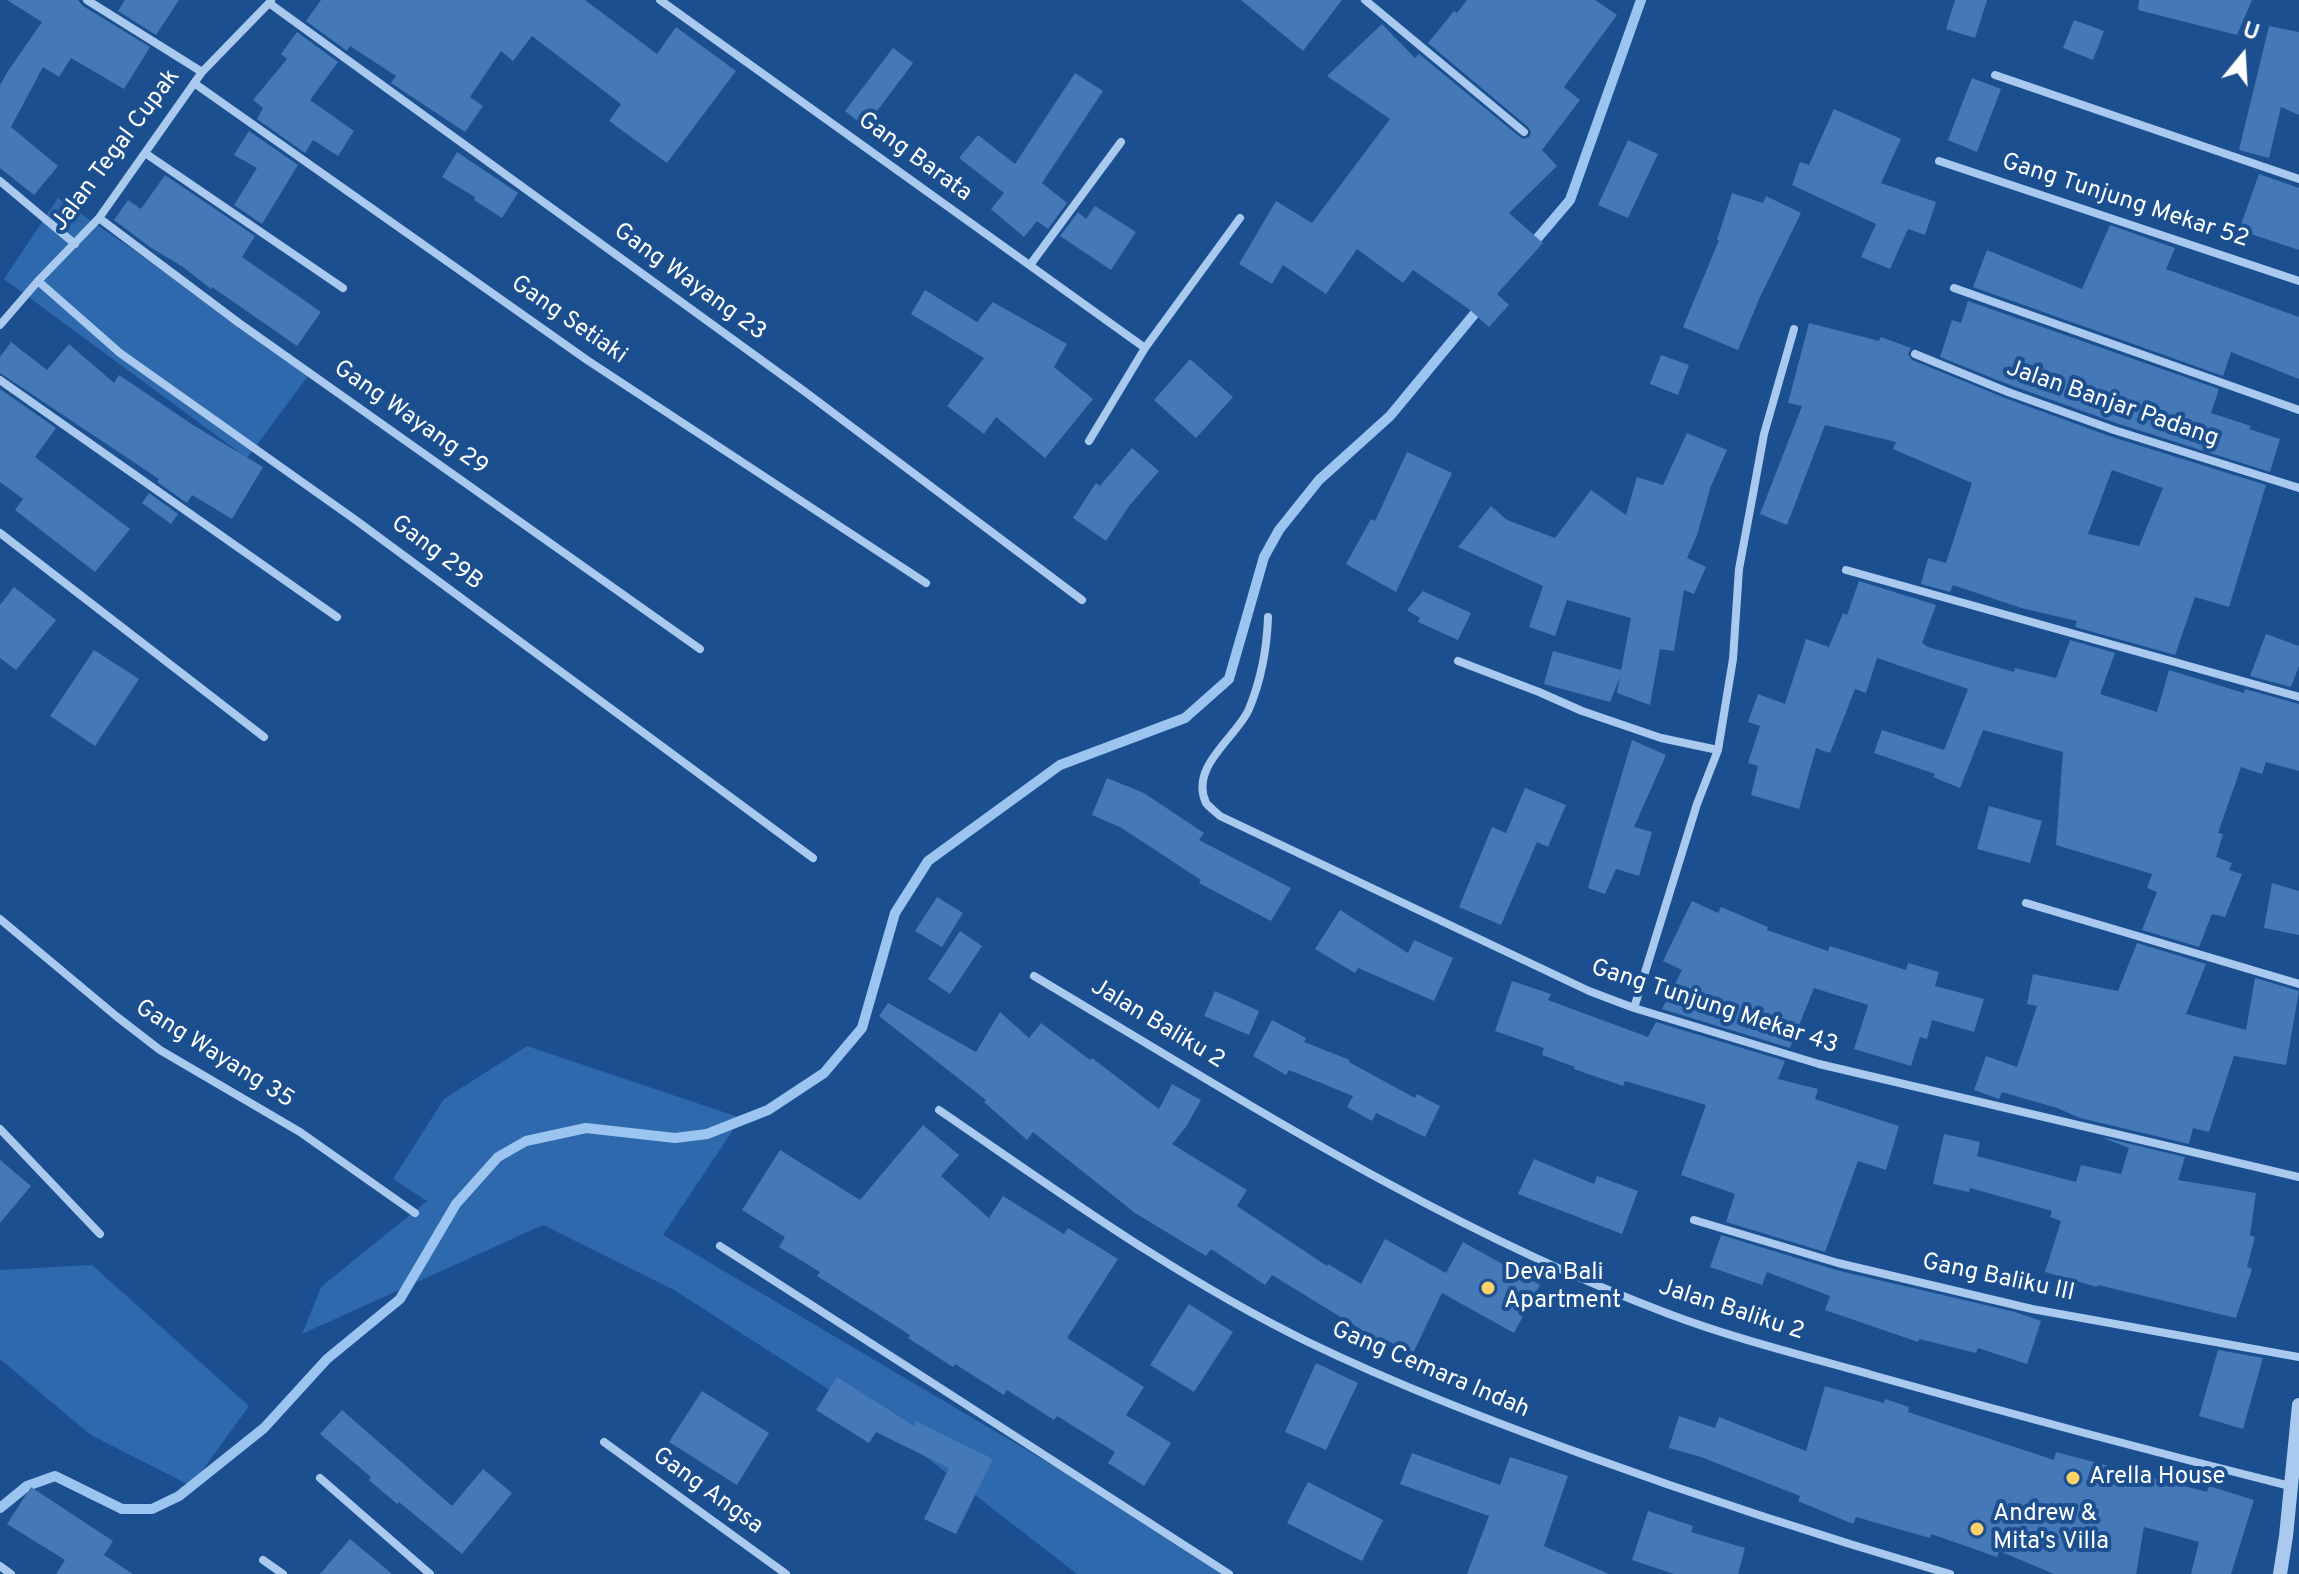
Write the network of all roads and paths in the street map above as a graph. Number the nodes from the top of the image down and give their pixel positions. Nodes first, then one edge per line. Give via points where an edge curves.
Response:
1 (87, 0) edge
2 (660, 0) edge
3 (1365, 0) edge
4 (270, 2) edge
5 (202, 72) junction
6 (1995, 75) dead end
7 (194, 83) junction
8 (1524, 132) dead end
9 (1121, 142) dead end
10 (145, 153) junction
11 (1939, 161) dead end
12 (2299, 179) edge
13 (0, 181) edge
14 (99, 218) junction
15 (1240, 218) dead end
16 (75, 244) junction
17 (1030, 265) junction
18 (38, 281) junction
19 (2299, 281) edge
20 (343, 288) dead end
21 (1954, 288) dead end
22 (0, 325) edge
23 (1794, 329) dead end
24 (1145, 348) junction
25 (1915, 354) dead end
26 (0, 380) edge
27 (2299, 410) edge
28 (1089, 441) dead end
29 (2299, 488) edge
30 (0, 533) edge
31 (1846, 570) dead end
32 (926, 583) dead end
33 (1082, 600) dead end
34 (337, 617) dead end
35 (1268, 617) dead end
36 (700, 649) dead end
37 (1458, 661) dead end
38 (2299, 697) edge
39 (264, 737) dead end
40 (1718, 750) junction
41 (813, 858) dead end
42 (2026, 903) dead end
43 (0, 919) edge
44 (1034, 976) dead end
45 (2299, 984) edge
46 (1634, 1008) junction
47 (939, 1110) dead end
48 (0, 1129) edge
49 (2299, 1177) edge
50 (415, 1213) dead end
51 (1694, 1220) dead end
52 (100, 1234) dead end
53 (720, 1246) dead end
54 (2299, 1357) edge
55 (2299, 1405) edge
56 (604, 1442) dead end
57 (320, 1478) dead end
58 (2290, 1486) junction
59 (263, 1560) dead end
60 (0, 1566) edge
61 (11, 1574) edge
62 (283, 1574) edge
63 (430, 1574) edge
64 (786, 1574) edge
65 (1229, 1574) edge
66 (1950, 1574) edge
67 (2280, 1574) edge

1 - 5 street
2 - 17 street, Gang Barata
3 - 8 street
4 - 5 street, Jalan Tegal Cupak
4 - 33 street, Gang Wayang 23
5 - 7 street, Jalan Tegal Cupak
6 - 12 street
7 - 10 street, Jalan Tegal Cupak
7 - 32 street, Gang Setiaki via 587,360
9 - 17 street
10 - 14 street, Jalan Tegal Cupak
10 - 20 street
11 - 19 street, Gang Tunjung Mekar 52
13 - 16 street
14 - 16 street, Jalan Tegal Cupak
14 - 36 street, Gang Wayang 29
15 - 24 street
16 - 18 street, Jalan Tegal Cupak
17 - 24 street, Gang Barata
18 - 22 street, Jalan Tegal Cupak
18 - 41 street, Gang 29B via 120,353
21 - 27 street
23 - 40 street via 1764,434 1739,569 1733,659
24 - 28 street
25 - 29 street, Jalan Banjar Padang via 2114,430
26 - 34 street
30 - 39 street
31 - 38 street
35 - 46 street, Gang Tunjung Mekar 43 via 1267,646 1248,712 1206,772 1207,804 1220,816 1373,890
37 - 40 street via 1648,734
40 - 46 street
42 - 45 street
43 - 50 street, Gang Wayang 35 via 160,1050 300,1132
44 - 58 street, Jalan Baliku 2 via 1346,1162 1545,1262 1669,1314 2039,1422
46 - 49 street, Gang Tunjung Mekar 43 via 1819,1064
47 - 66 street, Gang Cemara Indah via 1114,1230 1305,1341 1392,1381 1665,1484
48 - 52 street
51 - 54 street, Gang Baliku III via 1838,1263 2032,1309
53 - 65 street
55 - 58 street
56 - 64 street, Gang Angsa
57 - 63 street
58 - 67 street
59 - 62 street
60 - 61 street

